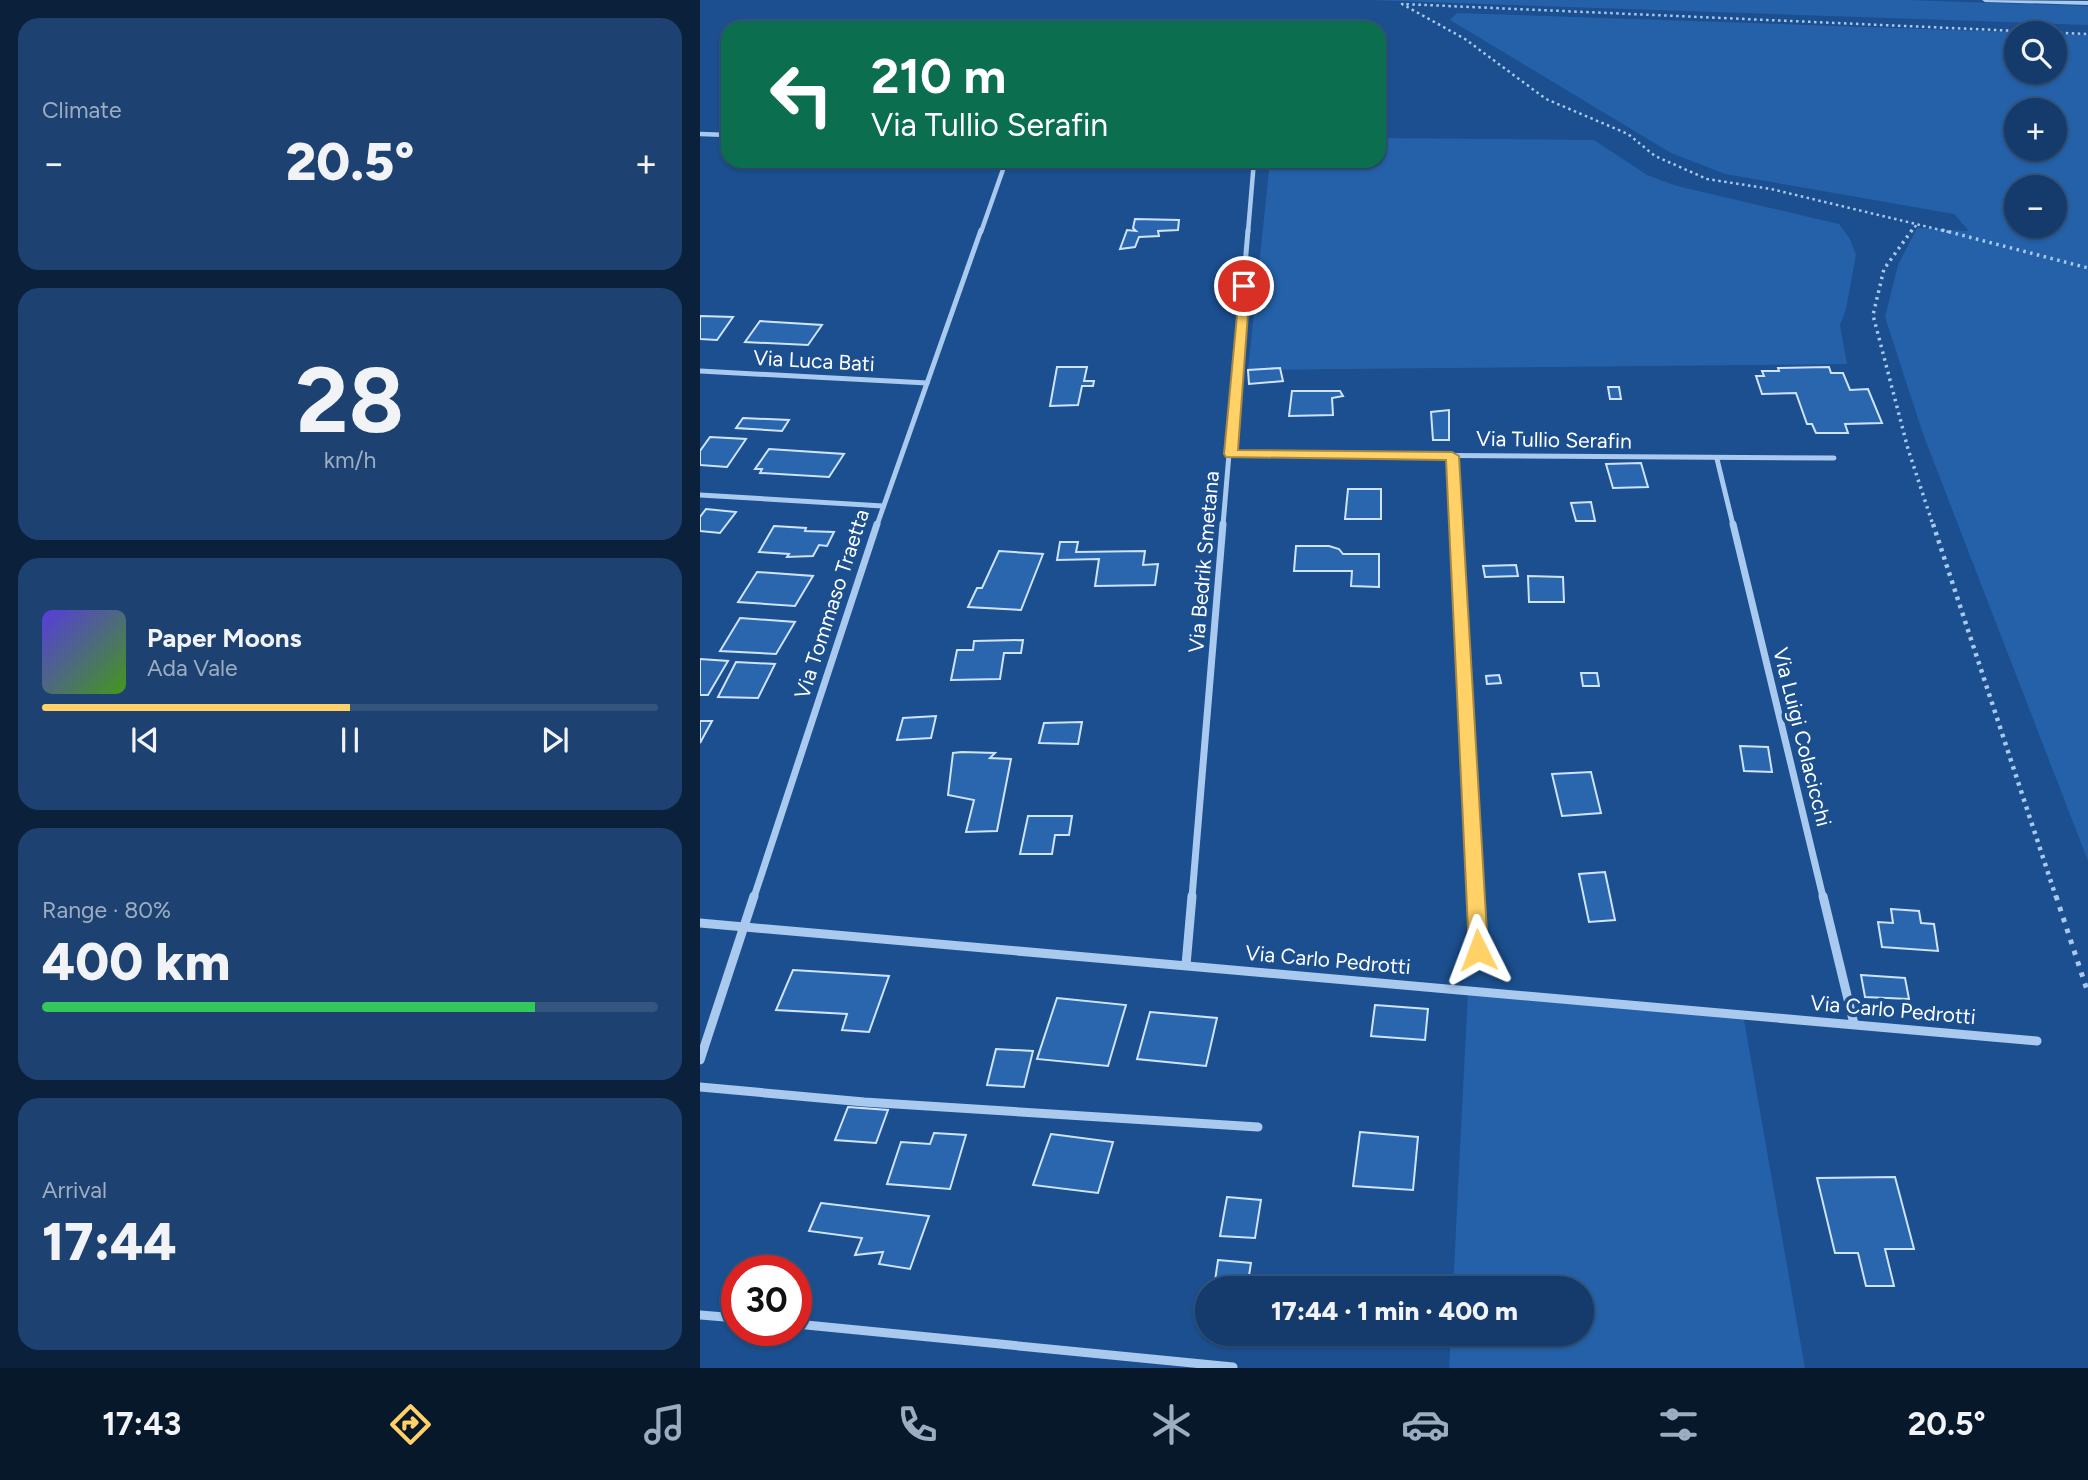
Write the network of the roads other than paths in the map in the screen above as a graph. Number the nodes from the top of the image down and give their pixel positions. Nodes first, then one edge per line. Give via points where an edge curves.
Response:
1 (1985, 0) edge
2 (2088, 4) edge
3 (700, 134) edge
4 (721, 135) edge
5 (1004, 168) edge
6 (1253, 168) edge
7 (700, 371) edge
8 (927, 383) junction
9 (1231, 454) junction
10 (1452, 456) junction
11 (1834, 458) dead end
12 (1717, 459) junction
13 (700, 495) edge
14 (883, 506) junction
15 (700, 923) edge
16 (746, 927) junction
17 (1478, 950) dead end
18 (1186, 965) junction
19 (1854, 1024) junction
20 (2037, 1041) dead end
21 (700, 1060) edge
22 (700, 1087) edge
23 (1258, 1127) dead end
24 (700, 1315) edge
25 (721, 1317) edge
26 (812, 1326) edge
27 (1233, 1367) edge

1 - 2 street
3 - 4 street
5 - 8 street, Via Tommaso Traetta
6 - 9 street, Via Bedrik Smetana
7 - 8 street, Via Luca Bati
8 - 14 street, Via Tommaso Traetta
9 - 10 street, Via Tullio Serafin
9 - 18 street, Via Bedrik Smetana
10 - 12 street, Via Tullio Serafin
10 - 17 street
11 - 12 street, Via Tullio Serafin
12 - 19 street, Via Luigi Colacicchi
13 - 14 street
14 - 16 street, Via Tommaso Traetta
15 - 16 street, Via Carlo Pedrotti
16 - 18 street, Via Carlo Pedrotti
16 - 21 street, Via Tommaso Traetta
18 - 19 street, Via Carlo Pedrotti
19 - 20 street, Via Carlo Pedrotti
22 - 23 street
24 - 25 street
26 - 27 street

